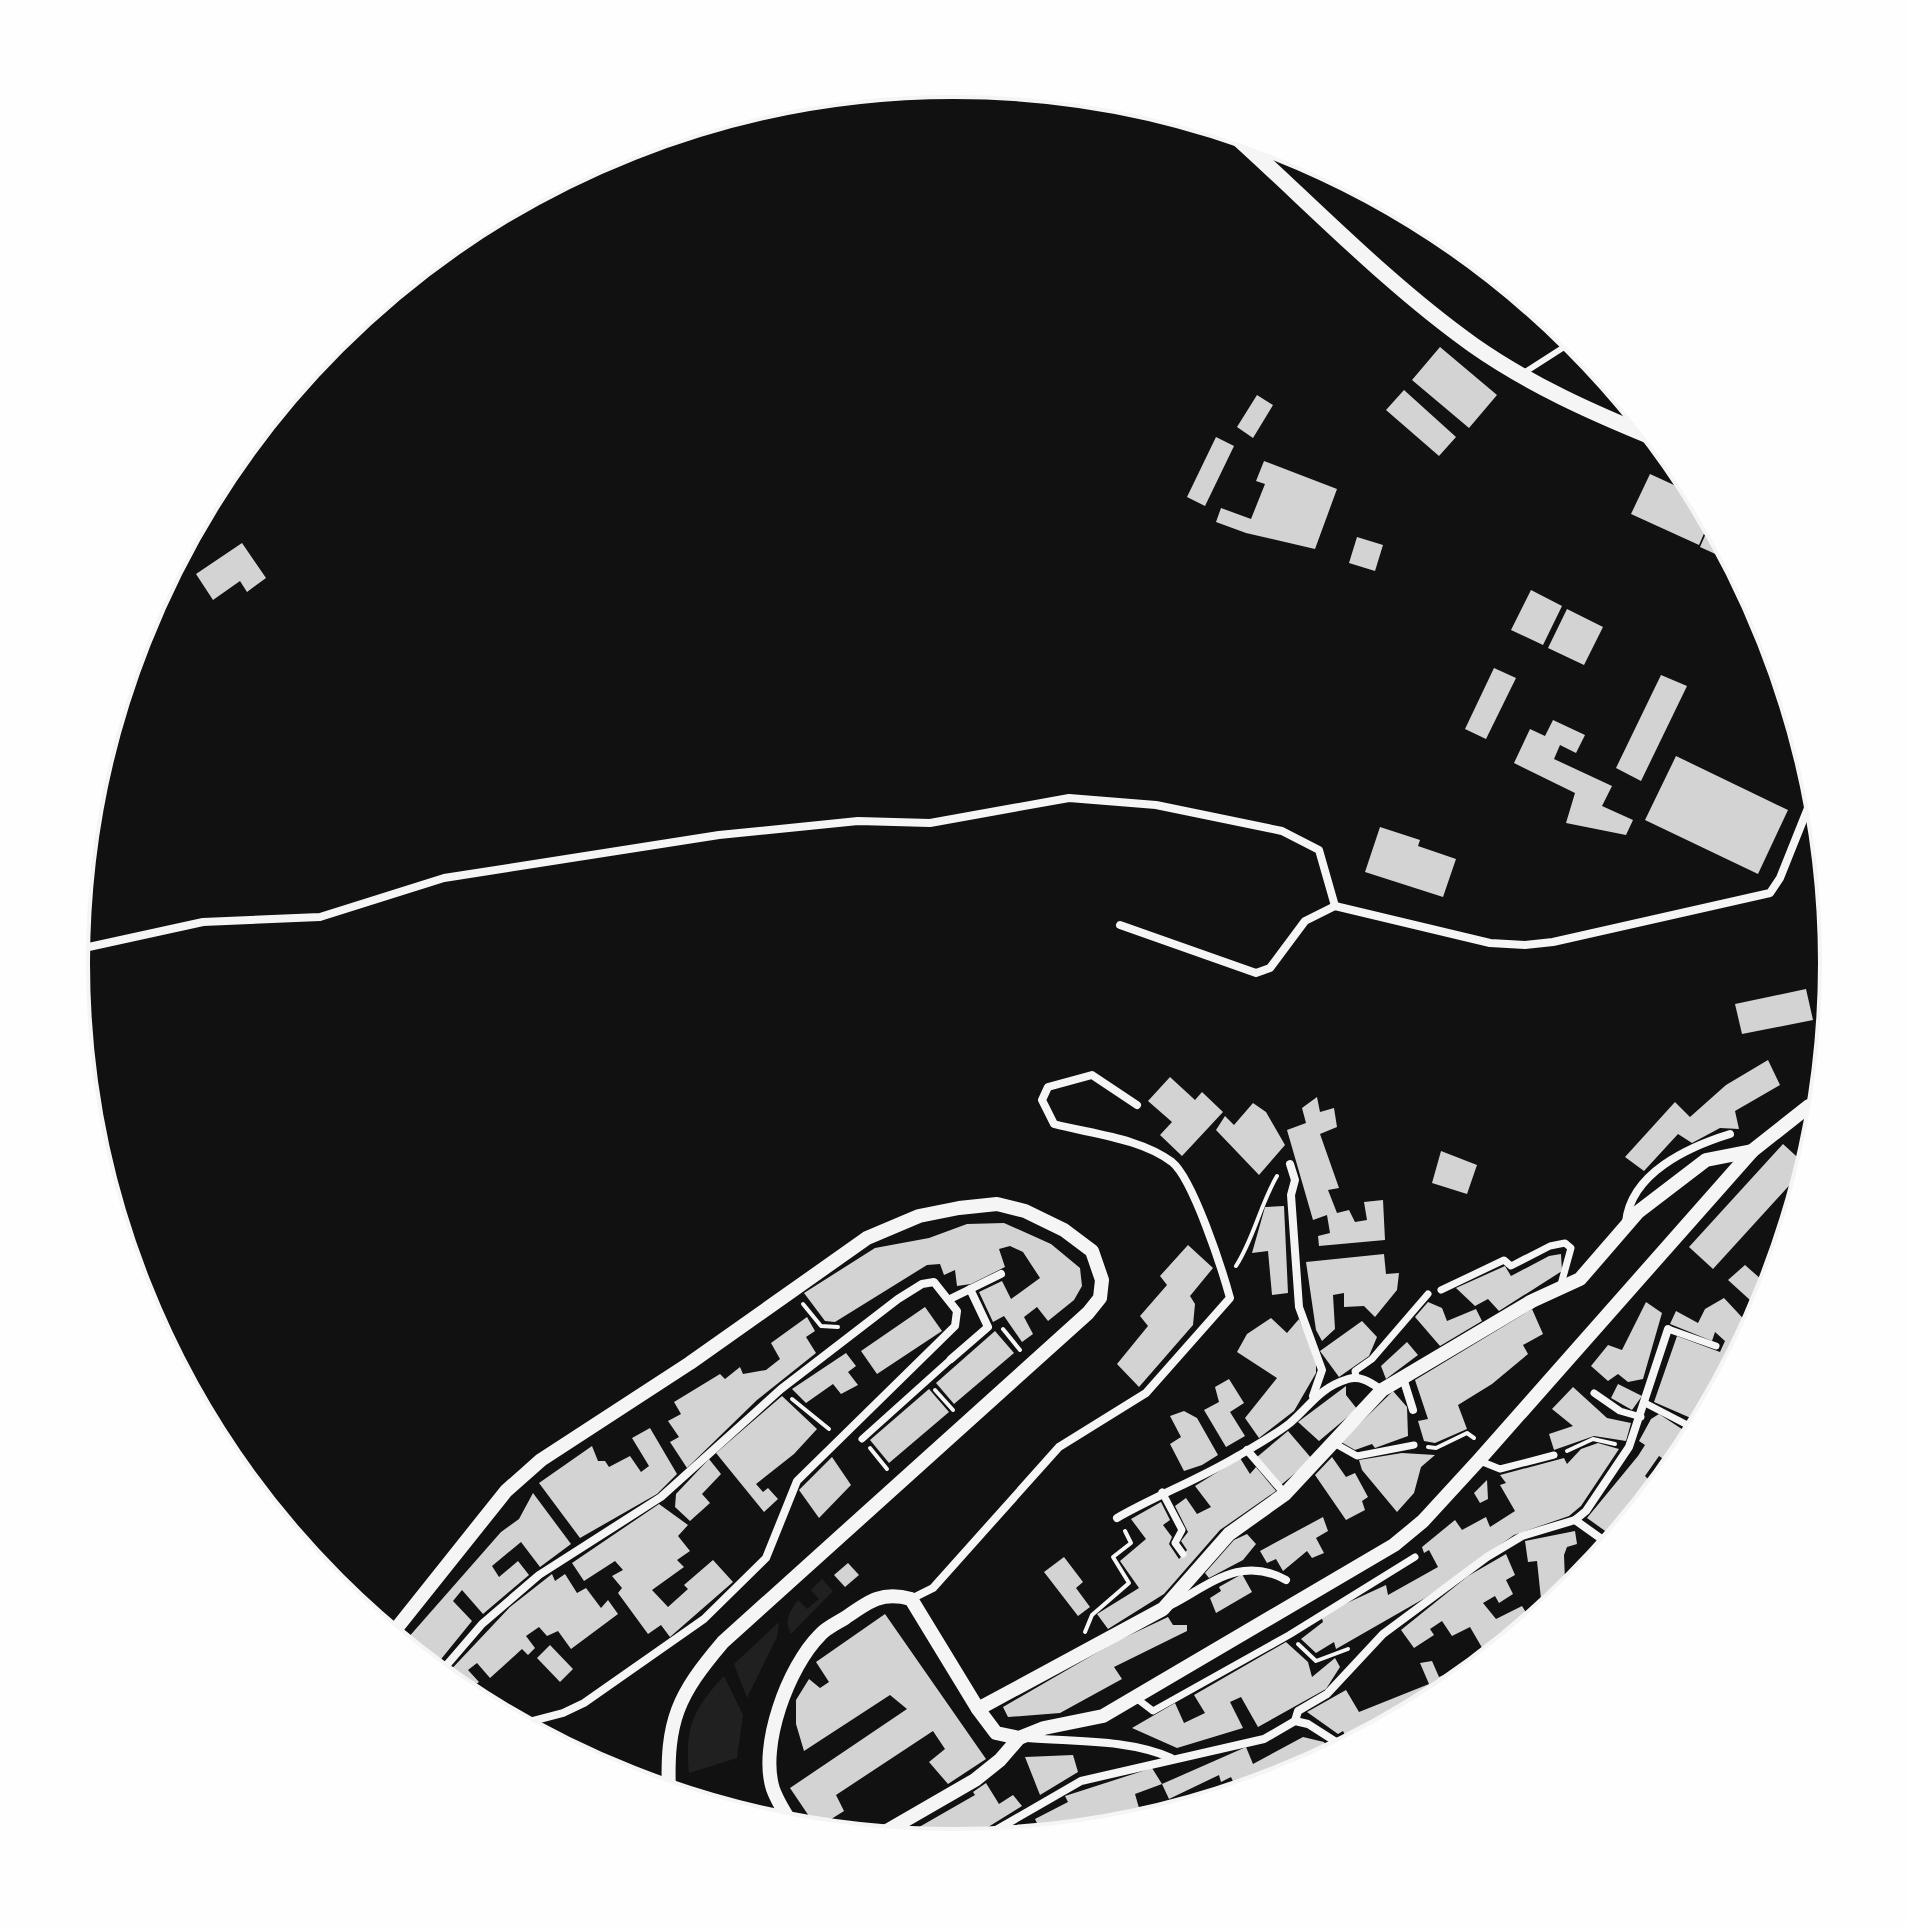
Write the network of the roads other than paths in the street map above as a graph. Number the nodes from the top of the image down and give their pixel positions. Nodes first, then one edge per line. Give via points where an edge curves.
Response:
1 (1251, 150) edge
2 (1563, 348) edge
3 (1521, 375) junction
4 (1620, 424) junction
5 (1637, 431) edge
6 (1642, 437) edge
7 (1806, 812) edge
8 (1335, 906) junction
9 (1120, 925) dead end
10 (89, 947) edge
11 (1137, 1105) dead end
12 (1807, 1109) edge
13 (1730, 1134) dead end
14 (1752, 1151) junction
15 (1290, 1164) road end
16 (1626, 1227) junction
17 (1001, 1274) dead end
18 (970, 1289) junction
19 (1441, 1290) dead end
20 (1559, 1290) junction
21 (1428, 1294) dead end
22 (950, 1299) junction
23 (1668, 1329) joint
24 (1716, 1346) dead end
25 (951, 1359) joint
26 (1356, 1377) junction
27 (1403, 1378) junction
28 (1382, 1390) junction
29 (1594, 1393) dead end
30 (1313, 1396) junction
31 (1645, 1403) junction
32 (1413, 1410) dead end
33 (1641, 1417) junction
34 (1686, 1424) edge
35 (862, 1439) road end
36 (1334, 1443) junction
37 (1414, 1445) road end
38 (1247, 1450) junction
39 (1554, 1455) road end
40 (1479, 1460) junction
41 (1162, 1492) junction
42 (1285, 1494) junction
43 (1117, 1518) road end
44 (1575, 1520) junction
45 (1599, 1541) edge
46 (1183, 1554) dead end
47 (1415, 1557) dead end
48 (1286, 1580) dead end
49 (911, 1599) junction
50 (1163, 1609) junction
51 (398, 1626) edge
52 (447, 1664) edge
53 (1136, 1698) junction
54 (978, 1709) junction
55 (535, 1720) edge
56 (1295, 1721) junction
57 (1019, 1738) junction
58 (1335, 1741) edge
59 (1172, 1758) junction
60 (669, 1780) edge
61 (786, 1812) edge
62 (894, 1827) edge
63 (1001, 1827) edge

1 - 3 main road via 1420,303
2 - 3 lane
3 - 4 main road
4 - 5 main road
4 - 6 main road
7 - 8 street via 1770,893 1553,942 1490,943
8 - 9 street via 1305,921 1270,968 1256,973
8 - 10 street via 1319,850 1282,831 1156,805 1069,798 930,823 858,821 719,835 444,878 320,917 203,922
11 - 49 street via 1092,1075 1048,1087 1042,1100 1054,1124 1146,1148 1173,1163 1186,1180 1230,1298 1146,1393 1059,1447 933,1588
12 - 14 street
13 - 16 street via 1686,1150 1663,1166 1628,1203
14 - 16 street via 1706,1160 1672,1183
14 - 40 street
15 - 30 street via 1299,1307 1322,1370
16 - 20 street via 1580,1279
17 - 18 street
18 - 22 street
18 - 25 street via 988,1327
19 - 20 street via 1504,1260 1511,1266 1565,1243 1571,1248
20 - 27 street
21 - 26 street via 1372,1359 1355,1371
22 - 52 street via 934,1282 922,1284 781,1389 661,1497 539,1575 482,1624
22 - 55 street via 957,1311 955,1326 797,1481 766,1558 704,1619 584,1703
23 - 24 street
23 - 31 street
25 - 35 street
26 - 28 street
26 - 30 street
27 - 28 street
27 - 32 street
28 - 36 street
29 - 33 street via 1620,1411
30 - 38 street via 1291,1422
31 - 33 street
31 - 34 street
33 - 44 street via 1629,1447
36 - 37 street via 1357,1456
36 - 42 street
38 - 41 street via 1180,1488
38 - 42 street
39 - 40 street via 1500,1469
40 - 53 street via 1394,1545
41 - 43 street
41 - 46 street via 1182,1530 1175,1543
42 - 50 street via 1193,1567
44 - 45 street
44 - 56 street via 1522,1536 1383,1634 1327,1694 1298,1711
47 - 53 street via 1153,1711
48 - 50 street via 1262,1569 1246,1569
49 - 54 street
49 - 61 street via 875,1597 820,1635 786,1685 770,1768
50 - 54 street
51 - 60 street via 506,1491 541,1460 867,1238 919,1216 997,1204 1064,1230 1092,1251 1102,1280 1100,1298 1088,1313 723,1642 700,1669 681,1695 670,1743
53 - 57 street via 1103,1716
54 - 57 street via 996,1733
56 - 58 street
56 - 59 street via 1264,1739
57 - 59 street via 1111,1744
57 - 62 street via 975,1780
59 - 63 street via 1081,1781

